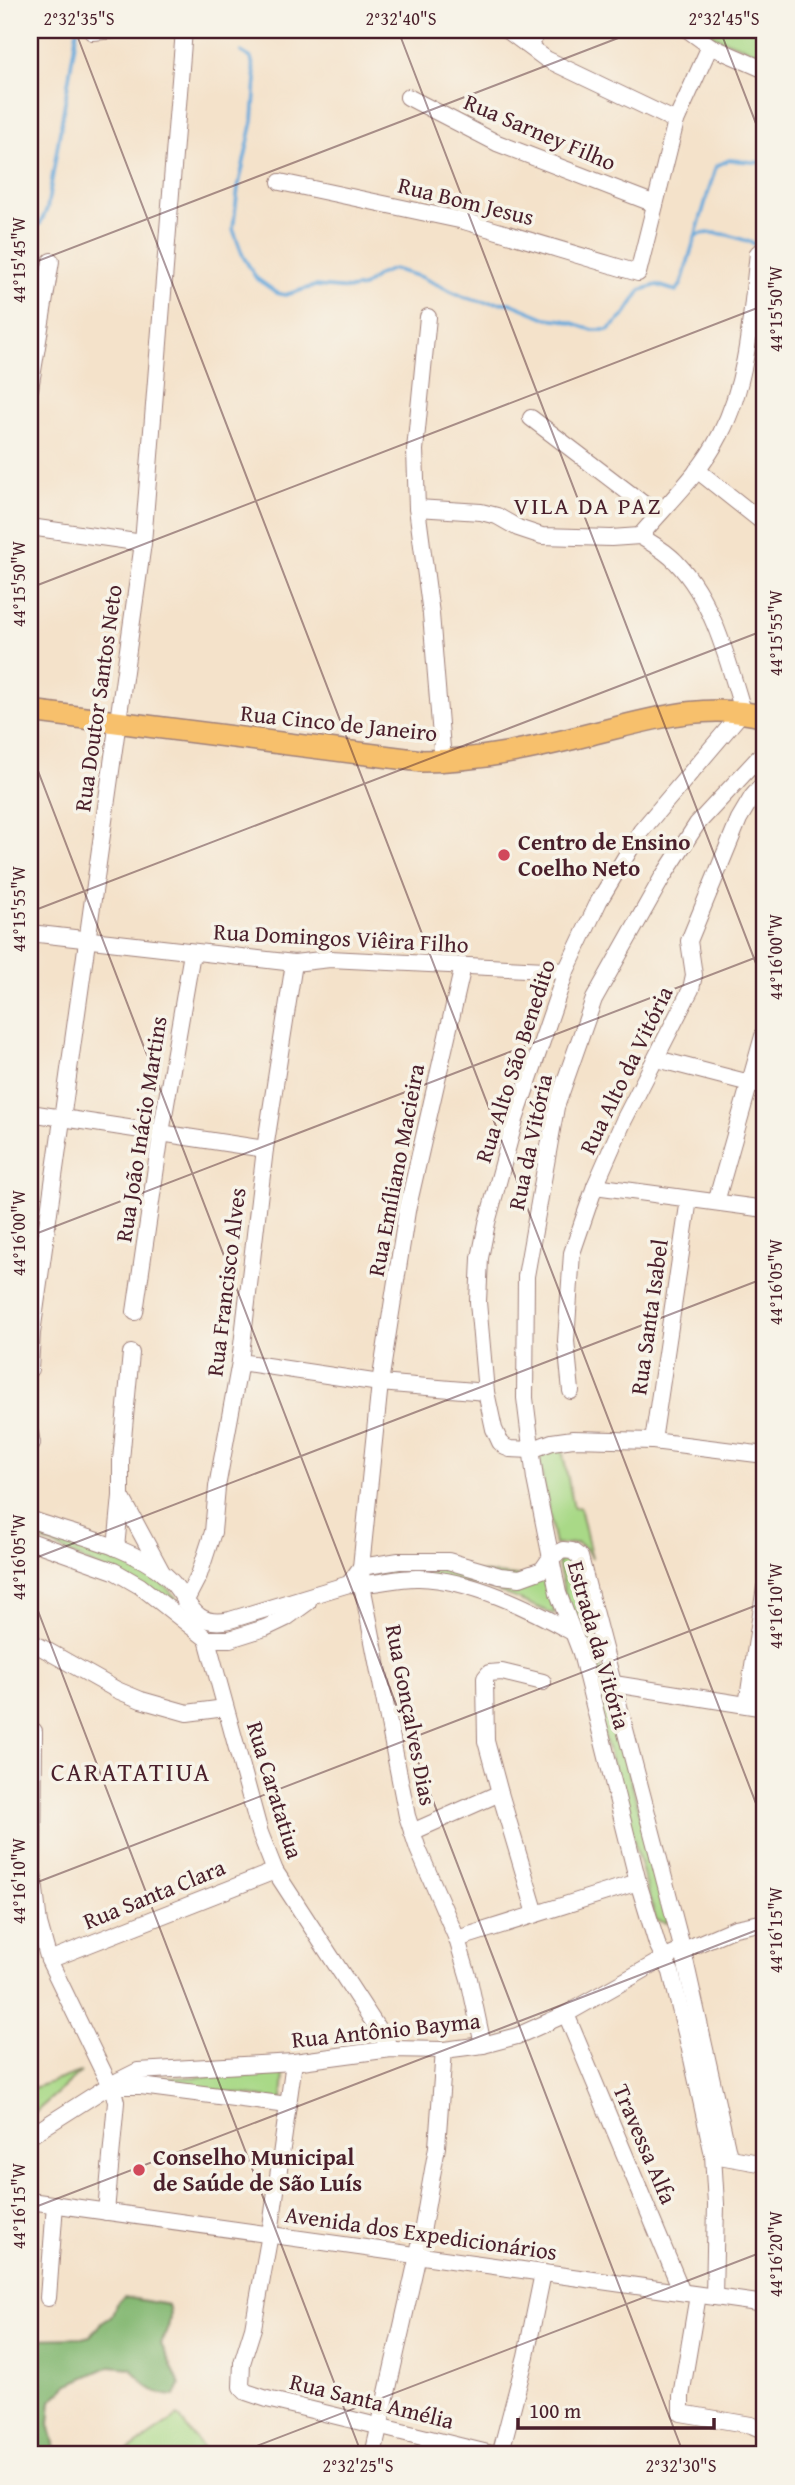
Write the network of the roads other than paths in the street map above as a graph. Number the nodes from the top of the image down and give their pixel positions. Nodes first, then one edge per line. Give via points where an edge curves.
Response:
1 (116, 30) edge
2 (184, 30) edge
3 (508, 30) edge
4 (540, 30) edge
5 (688, 30) edge
6 (92, 32) dead end
7 (528, 45) junction
8 (710, 46) junction
9 (765, 70) edge
10 (408, 97) dead end
11 (676, 121) junction
12 (280, 181) dead end
13 (655, 204) junction
14 (758, 253) dead end
15 (51, 261) dead end
16 (428, 317) dead end
17 (30, 389) edge
18 (531, 418) dead end
19 (697, 470) junction
20 (417, 508) junction
21 (658, 515) junction
22 (765, 524) edge
23 (30, 527) edge
24 (640, 536) junction
25 (143, 543) junction
26 (30, 711) edge
27 (743, 711) junction
28 (765, 716) edge
29 (117, 723) junction
30 (765, 751) edge
31 (443, 761) junction
32 (765, 782) edge
33 (30, 933) edge
34 (88, 940) junction
35 (192, 953) junction
36 (294, 963) junction
37 (463, 967) junction
38 (566, 971) junction
39 (765, 1029) edge
40 (657, 1059) junction
41 (757, 1086) edge
42 (30, 1113) edge
43 (63, 1118) junction
44 (161, 1133) junction
45 (265, 1149) junction
46 (595, 1186) junction
47 (689, 1199) junction
48 (716, 1202) junction
49 (765, 1209) edge
50 (30, 1225) edge
51 (47, 1227) junction
52 (135, 1312) dead end
53 (31, 1333) edge
54 (131, 1353) dead end
55 (240, 1362) junction
56 (30, 1369) edge
57 (380, 1383) junction
58 (571, 1391) dead end
59 (486, 1392) junction
60 (653, 1441) junction
61 (531, 1450) junction
62 (765, 1455) edge
63 (121, 1496) junction
64 (30, 1519) edge
65 (30, 1541) edge
66 (116, 1548) junction
67 (551, 1557) junction
68 (360, 1567) junction
69 (163, 1574) junction
70 (356, 1584) junction
71 (765, 1587) edge
72 (318, 1595) junction
73 (190, 1613) junction
74 (572, 1632) junction
75 (207, 1639) junction
76 (30, 1641) edge
77 (544, 1682) dead end
78 (614, 1684) junction
79 (747, 1706) junction
80 (225, 1708) junction
81 (765, 1709) edge
82 (34, 1731) dead end
83 (32, 1791) edge
84 (499, 1793) junction
85 (412, 1832) junction
86 (275, 1871) junction
87 (638, 1882) junction
88 (536, 1914) junction
89 (765, 1922) edge
90 (457, 1939) junction
91 (683, 1951) junction
92 (665, 1958) junction
93 (50, 1960) junction
94 (566, 2014) junction
95 (483, 2045) junction
96 (391, 2049) junction
97 (444, 2050) junction
98 (294, 2062) junction
99 (110, 2085) junction
100 (288, 2105) junction
101 (34, 2135) edge
102 (721, 2156) junction
103 (765, 2164) edge
104 (30, 2201) edge
105 (55, 2204) junction
106 (106, 2212) junction
107 (270, 2234) junction
108 (418, 2255) junction
109 (543, 2273) junction
110 (698, 2295) junction
111 (48, 2298) dead end
112 (765, 2304) edge
113 (380, 2425) junction
114 (765, 2431) edge
115 (373, 2455) edge
116 (498, 2455) edge

1 - 6 street
2 - 25 street, Rua Doutor Santos Neto
3 - 7 street
4 - 7 street
5 - 8 street
7 - 11 street via 561,67
8 - 9 street
8 - 11 street
10 - 13 street, Rua Sarney Filho via 497,143
11 - 13 street
12 - 13 street, Rua Bom Jesus via 464,221 638,273
14 - 19 street via 741,378 720,435
15 - 17 street
16 - 20 street via 415,450
18 - 21 street
19 - 21 street
19 - 22 street
20 - 24 street via 481,512 542,536
20 - 31 street
21 - 24 street
23 - 25 street
24 - 27 street via 675,561 702,598 724,647
25 - 29 street, Rua Doutor Santos Neto
26 - 29 main road, Rua Cinco de Janeiro
27 - 28 main road, Rua Cinco de Janeiro
27 - 31 main road, Rua Cinco de Janeiro via 687,712 509,752
27 - 38 street, Rua Alto São Benedito via 641,831 599,901
29 - 31 main road, Rua Cinco de Janeiro
29 - 34 street, Rua Doutor Santos Neto
30 - 61 street, Rua da Vitória via 697,824 662,878 594,999 573,1054 556,1107 526,1276 525,1398
32 - 40 street, Rua Alto da Vitória via 739,819 710,885 689,941 694,975 691,989
33 - 34 street, Rua Domingos Viêira Filho
34 - 35 street, Rua Domingos Viêira Filho
34 - 43 street, Rua Doutor Santos Neto
35 - 36 street, Rua Domingos Viêira Filho
35 - 44 street, Rua João Inácio Martins
36 - 37 street, Rua Domingos Viêira Filho via 330,959
36 - 45 street, Rua Francisco Alves
37 - 38 street, Rua Domingos Viêira Filho
37 - 57 street, Rua Emíliano Macieira via 407,1211
38 - 59 street, Rua Alto São Benedito via 515,1120 480,1258 478,1318
39 - 41 street
40 - 41 street
40 - 46 street, Rua Alto da Vitória
41 - 48 street
42 - 43 street
43 - 44 street
43 - 51 street, Rua Doutor Santos Neto
44 - 45 street
44 - 52 street, Rua João Inácio Martins
45 - 55 street, Rua Francisco Alves
46 - 47 street
46 - 58 street, Rua Alto da Vitória via 572,1252 566,1341
47 - 48 street
47 - 60 street, Rua Santa Isabel
48 - 49 street
50 - 51 street
51 - 53 street, Rua Doutor Santos Neto
53 - 56 street, Rua Doutor Santos Neto
54 - 63 street
55 - 57 street
55 - 73 street, Rua Francisco Alves via 213,1532
57 - 59 street
57 - 68 street, Rua Gonçalves Dias
59 - 61 street, Rua Alto São Benedito via 500,1441 510,1449
60 - 61 street via 573,1439
60 - 62 street
61 - 67 street, Rua da Vitória
63 - 66 street
63 - 69 street
64 - 66 street
65 - 73 street via 114,1571
66 - 69 street
67 - 68 street via 542,1570 520,1578 500,1577 449,1561
67 - 74 street, Estrada da Vitória
67 - 78 street, Estrada da Vitória via 569,1550 580,1557
68 - 70 street, Rua Gonçalves Dias
69 - 73 street via 179,1590
70 - 72 street
70 - 74 street via 401,1578 448,1582 523,1608
70 - 85 street, Rua Gonçalves Dias
71 - 79 street
72 - 73 street via 224,1621
72 - 75 street via 265,1628 230,1639
73 - 75 street
74 - 87 street, Estrada da Vitória
75 - 80 street, Rua Caratatiua
76 - 80 street via 117,1690 152,1704 187,1713
77 - 84 street via 502,1672 485,1676 486,1741
78 - 79 street
78 - 91 street, Estrada da Vitória
79 - 81 street
80 - 86 street, Rua Caratatiua
82 - 83 street
83 - 93 street via 36,1906
84 - 85 street
84 - 88 street
85 - 90 street, Rua Gonçalves Dias
86 - 93 street, Rua Santa Clara
86 - 96 street, Rua Caratatiua
87 - 88 street
87 - 92 street, Estrada da Vitória
88 - 90 street
89 - 91 street, Rua Antônio Bayma via 735,1928
90 - 95 street, Rua Gonçalves Dias
91 - 92 street, Rua Antônio Bayma
91 - 102 street, Estrada da Vitória
92 - 94 street, Rua Antônio Bayma
92 - 102 street, Estrada da Vitória
93 - 99 street
94 - 95 street, Rua Antônio Bayma
94 - 110 street, Travessa Alfa
95 - 97 street, Rua Antônio Bayma
96 - 97 street, Rua Antônio Bayma
96 - 98 street, Rua Antônio Bayma
97 - 108 street via 438,2147
98 - 99 street, Rua Antônio Bayma via 138,2071
98 - 100 street
99 - 100 street
99 - 101 street, Rua Antônio Bayma
99 - 106 street via 116,2102
100 - 107 street
102 - 103 street
102 - 110 street, Estrada da Vitória
104 - 105 street, Avenida dos Expedicionários
105 - 106 street, Avenida dos Expedicionários
105 - 111 street
106 - 107 street, Avenida dos Expedicionários
107 - 108 street, Avenida dos Expedicionários
107 - 113 street, Rua Santa Amélia via 241,2387 267,2399
108 - 109 street, Avenida dos Expedicionários
108 - 113 street
109 - 110 street, Avenida dos Expedicionários
109 - 116 street
110 - 112 street, Avenida dos Expedicionários
110 - 114 street, Estrada da Vitória via 680,2411
113 - 115 street
113 - 116 street, Rua Santa Amélia

